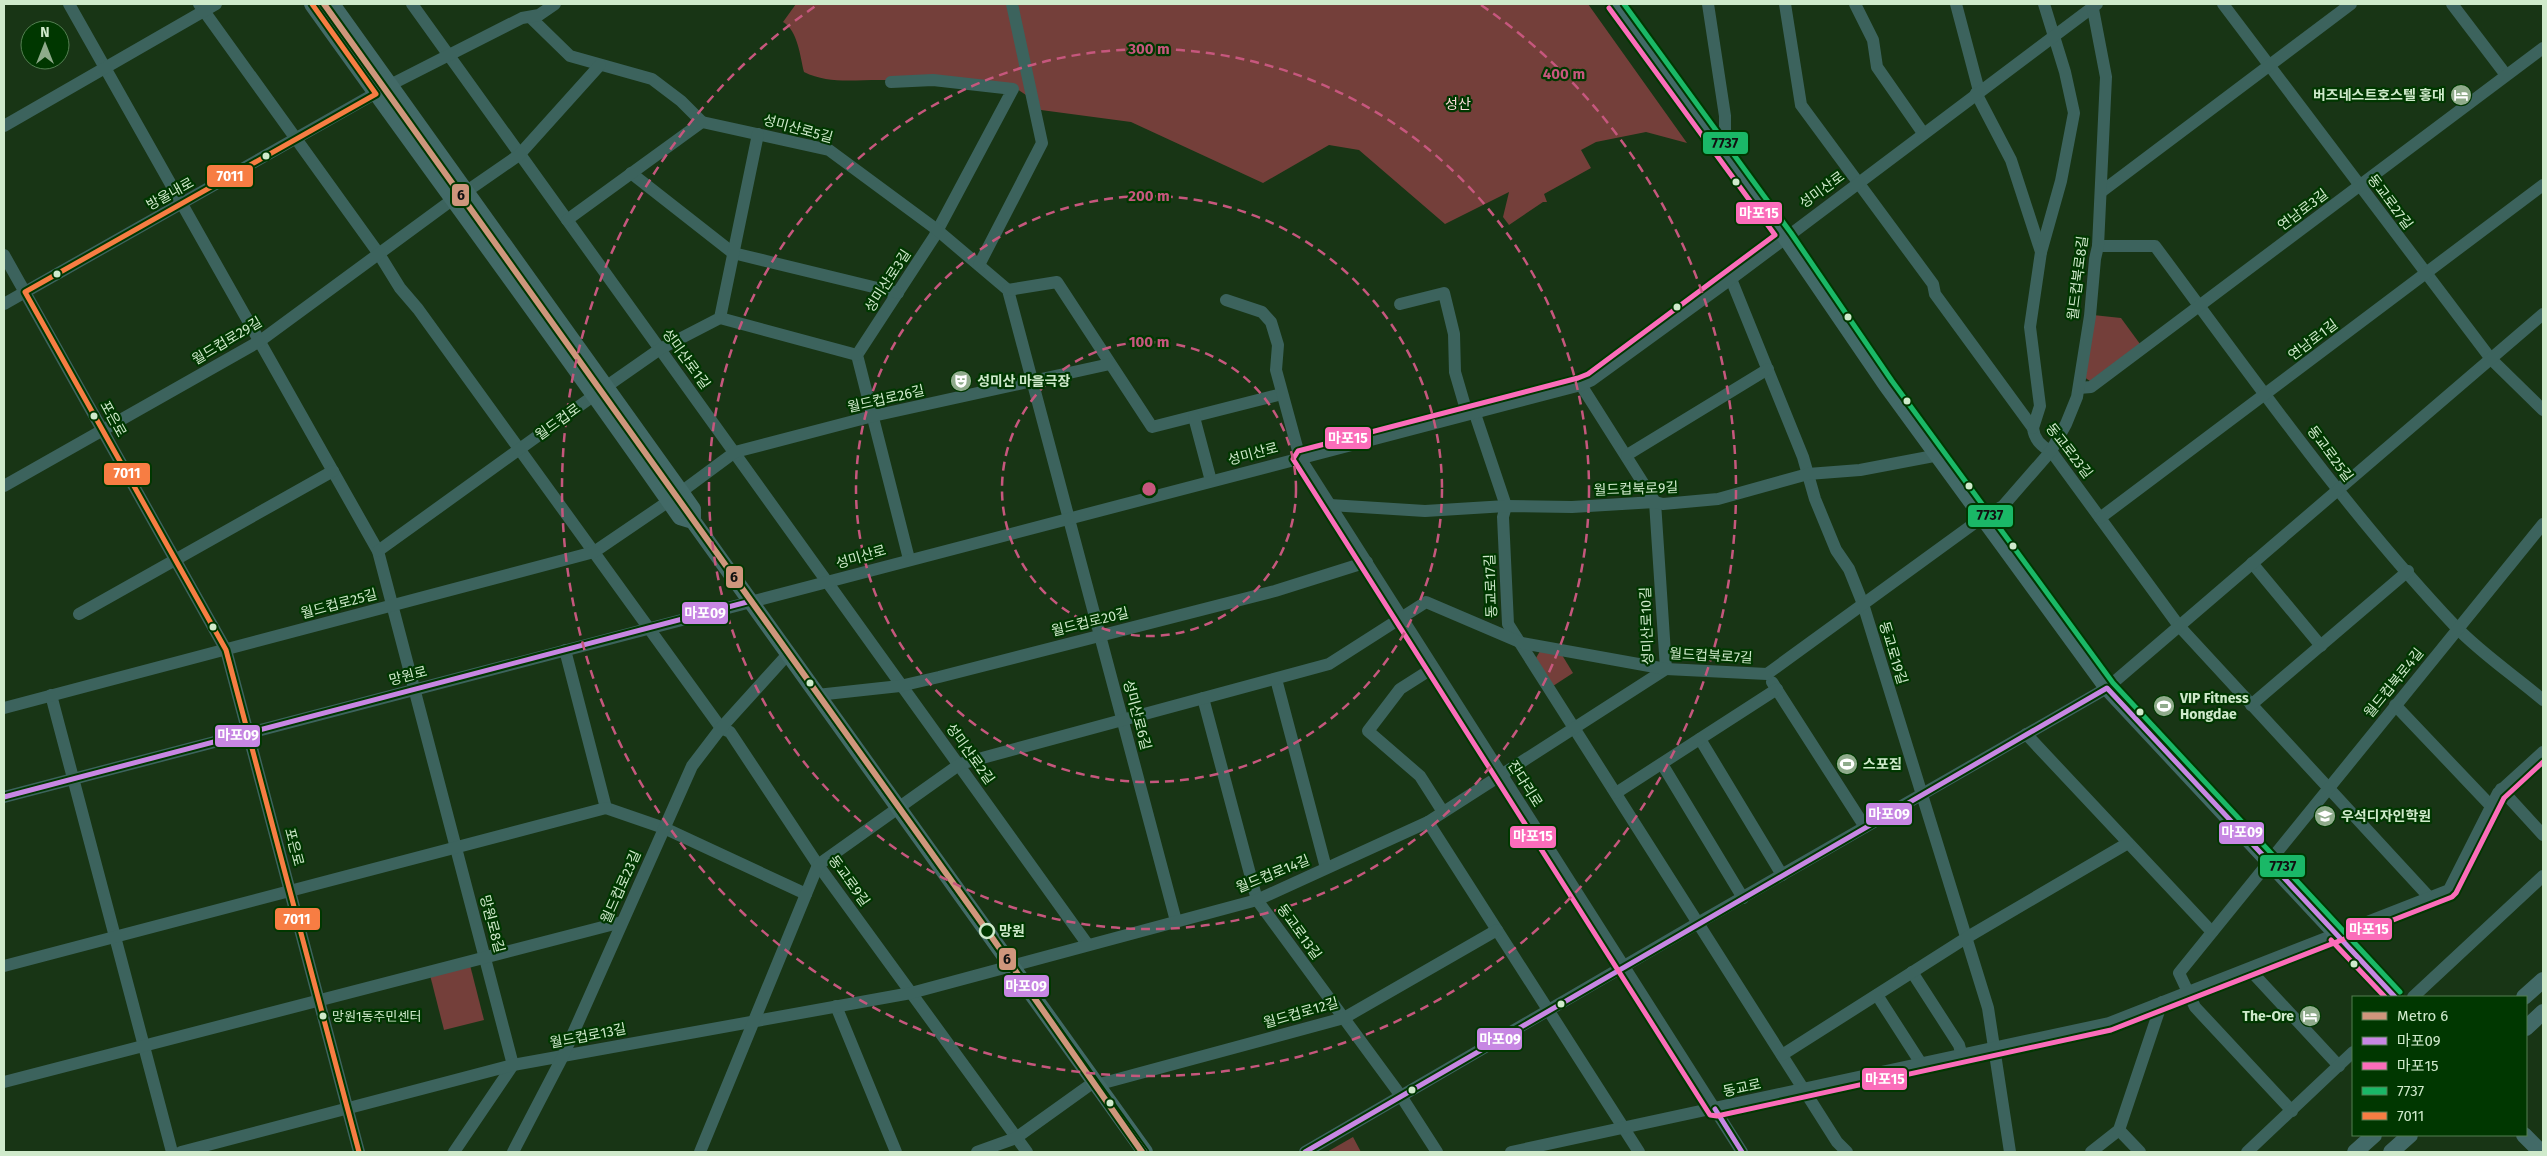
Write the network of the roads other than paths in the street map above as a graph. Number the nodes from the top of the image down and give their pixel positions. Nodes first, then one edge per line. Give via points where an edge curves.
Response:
1 (68, 4) edge
2 (216, 4) edge
3 (312, 4) edge
4 (332, 4) edge
5 (412, 4) edge
6 (554, 4) edge
7 (1012, 4) edge
8 (1616, 4) edge
9 (1708, 4) edge
10 (1785, 4) edge
11 (1855, 4) edge
12 (1956, 4) edge
13 (2044, 4) edge
14 (2223, 4) edge
15 (2351, 4) edge
16 (2452, 4) edge
17 (2094, 5) edge
18 (202, 8) edge
19 (530, 17) junction
20 (2055, 35) junction
21 (362, 45) junction
22 (2543, 48) edge
23 (349, 56) junction
24 (449, 56) junction
25 (600, 66) junction
26 (2270, 66) junction
27 (105, 68) junction
28 (2506, 75) junction
29 (891, 82) dead end
30 (390, 85) junction
31 (1978, 92) junction
32 (376, 94) junction
33 (702, 122) junction
34 (4, 126) edge
35 (423, 131) junction
36 (1924, 133) junction
37 (758, 134) junction
38 (297, 139) junction
39 (409, 141) junction
40 (520, 155) junction
41 (1726, 157) junction
42 (631, 173) junction
43 (1858, 183) junction
44 (2543, 185) edge
45 (2359, 186) junction
46 (467, 191) junction
47 (2101, 192) junction
48 (452, 200) junction
49 (182, 204) junction
50 (567, 220) junction
51 (936, 229) junction
52 (1785, 237) junction
53 (2098, 246) junction
54 (2041, 252) junction
55 (733, 253) junction
56 (379, 254) junction
57 (4, 255) edge
58 (979, 265) junction
59 (2426, 274) junction
60 (1731, 279) junction
61 (1008, 290) junction
62 (25, 292) junction
63 (898, 293) junction
64 (1226, 300) dead end
65 (4, 304) edge
66 (1400, 304) dead end
67 (2200, 306) junction
68 (2543, 314) edge
69 (720, 318) junction
70 (260, 341) junction
71 (660, 349) junction
72 (857, 355) junction
73 (2491, 359) junction
74 (1110, 364) junction
75 (1768, 369) junction
76 (1031, 381) junction
77 (1581, 384) junction
78 (2078, 388) junction
79 (601, 390) junction
80 (1282, 394) junction
81 (2266, 394) junction
82 (2543, 410) edge
83 (1470, 412) junction
84 (872, 416) junction
85 (1194, 417) junction
86 (2033, 428) junction
87 (102, 430) junction
88 (520, 449) junction
89 (2051, 451) junction
90 (735, 452) junction
91 (1627, 455) junction
92 (1939, 455) junction
93 (1300, 458) junction
94 (333, 471) junction
95 (1808, 474) junction
96 (1211, 481) junction
97 (4, 486) edge
98 (2338, 490) junction
99 (675, 496) junction
100 (1655, 502) junction
101 (1330, 505) junction
102 (1506, 506) junction
103 (1983, 517) junction
104 (1068, 518) junction
105 (2100, 518) junction
106 (2543, 524) edge
107 (378, 551) junction
108 (594, 552) junction
109 (910, 559) junction
110 (176, 560) junction
111 (1367, 562) junction
112 (2252, 563) junction
113 (2408, 571) junction
114 (828, 582) junction
115 (750, 601) junction
116 (394, 604) junction
117 (1863, 604) junction
118 (79, 614) dead end
119 (1401, 618) junction
120 (2179, 626) junction
121 (649, 628) junction
122 (2457, 628) junction
123 (1100, 635) junction
124 (1522, 643) junction
125 (2321, 646) junction
126 (226, 650) junction
127 (565, 650) junction
128 (788, 654) junction
129 (1434, 668) junction
130 (1666, 669) junction
131 (1767, 674) junction
132 (1276, 679) junction
133 (900, 686) junction
134 (2107, 688) junction
135 (415, 690) junction
136 (1777, 690) junction
137 (51, 695) junction
138 (817, 695) junction
139 (1203, 698) junction
140 (2543, 700) edge
141 (2251, 705) junction
142 (2395, 705) junction
143 (4, 708) edge
144 (1122, 719) junction
145 (721, 728) junction
146 (1574, 728) junction
147 (248, 733) junction
148 (2026, 734) junction
149 (1700, 740) junction
150 (2543, 752) edge
151 (960, 764) junction
152 (1662, 764) junction
153 (1502, 777) junction
154 (73, 778) junction
155 (2328, 787) junction
156 (2501, 789) junction
157 (1616, 793) junction
158 (1921, 794) junction
159 (4, 797) edge
160 (2491, 806) junction
161 (897, 807) junction
162 (606, 808) junction
163 (1443, 812) junction
164 (1428, 822) junction
165 (1865, 827) junction
166 (664, 828) junction
167 (2543, 835) edge
168 (2128, 843) junction
169 (456, 847) junction
170 (2268, 862) junction
171 (818, 864) junction
172 (1326, 868) junction
173 (1782, 876) junction
174 (2543, 876) edge
175 (290, 891) junction
176 (806, 894) junction
177 (1743, 898) junction
178 (2430, 898) junction
179 (1257, 900) junction
180 (1176, 921) junction
181 (622, 922) junction
182 (1698, 923) junction
183 (1497, 930) junction
184 (2212, 932) junction
185 (2336, 935) junction
186 (116, 936) junction
187 (1966, 938) junction
188 (1088, 945) junction
189 (485, 956) junction
190 (4, 966) edge
191 (1010, 966) junction
192 (1624, 966) junction
193 (2249, 969) junction
194 (1912, 972) junction
195 (2543, 980) edge
196 (2188, 992) junction
197 (911, 993) junction
198 (1877, 995) junction
199 (2394, 996) edge
200 (2414, 996) edge
201 (2525, 996) edge
202 (319, 999) junction
203 (2162, 1002) junction
204 (836, 1006) junction
205 (1549, 1012) junction
206 (2543, 1012) edge
207 (1344, 1018) junction
208 (753, 1021) junction
209 (2527, 1027) edge
210 (144, 1045) junction
211 (1995, 1049) junction
212 (2352, 1053) edge
213 (1782, 1055) junction
214 (563, 1056) junction
215 (1962, 1056) junction
216 (513, 1065) junction
217 (1922, 1065) junction
218 (2339, 1066) junction
219 (4, 1082) edge
220 (1095, 1083) junction
221 (1804, 1090) junction
222 (1401, 1096) junction
223 (347, 1109) junction
224 (1714, 1109) junction
225 (2292, 1111) junction
226 (1624, 1129) junction
227 (2120, 1130) junction
228 (2373, 1136) edge
229 (2409, 1136) edge
230 (2525, 1136) edge
231 (1016, 1138) junction
232 (172, 1152) edge
233 (181, 1152) edge
234 (358, 1152) edge
235 (454, 1152) edge
236 (513, 1152) edge
237 (700, 1152) edge
238 (896, 1152) edge
239 (976, 1152) edge
240 (1027, 1152) edge
241 (1145, 1152) edge
242 (1305, 1152) edge
243 (1437, 1152) edge
244 (1510, 1152) edge
245 (1639, 1152) edge
246 (1742, 1152) edge
247 (1847, 1152) edge
248 (2010, 1152) edge
249 (2091, 1152) edge
250 (2140, 1152) edge
251 (2248, 1152) edge
252 (2355, 1152) edge
253 (2390, 1152) edge
254 (2541, 1152) edge

1 - 27 street, 망원로8길
2 - 18 street
3 - 23 main road
4 - 21 main road
5 - 24 street, 성미산로1길
6 - 19 street, 방울내로 via 539,15
7 - 58 street via 1042,143
8 - 41 main road
9 - 41 street via 1726,116
10 - 43 street, 동교로23길 via 1801,105
11 - 36 street via 1873,40 1877,67
12 - 31 street
13 - 20 street
14 - 26 street, 동교로27길
15 - 26 street
16 - 28 street
17 - 20 street, 성미산로
17 - 47 street, 월드컵북로8길 via 2106,76
18 - 27 street
18 - 38 street, 동교로9길
19 - 24 street, 방울내로 via 522,18
19 - 25 street via 570,56
20 - 31 street, 성미산로
20 - 54 street via 2074,113 2061,181
21 - 23 main road
21 - 30 main road
22 - 28 street, 연남로3길
23 - 32 main road
24 - 30 street, 방울내로
24 - 40 street, 성미산로1길
25 - 33 street via 652,79 681,100
25 - 40 street
26 - 45 street, 동교로27길
26 - 47 street
27 - 34 street
27 - 49 street, 망원로8길
28 - 45 street, 연남로3길
29 - 51 street, 성미산로3길 via 934,80 1013,89
30 - 32 street, 방울내로
30 - 35 main road
31 - 36 street, 성미산로
31 - 54 street via 2011,160
32 - 38 street, 방울내로
32 - 39 main road
33 - 37 street, 성미산로5길
33 - 42 street
35 - 39 main road
35 - 46 main road
36 - 43 street, 성미산로
37 - 51 street, 성미산로5길 via 829,150
37 - 55 street
38 - 49 street, 방울내로
38 - 56 street, 동교로9길
39 - 48 main road
40 - 46 street
40 - 50 street, 성미산로1길
41 - 52 main road
42 - 50 street
42 - 55 street
43 - 52 street, 성미산로
43 - 86 street, 동교로23길
44 - 59 street, 연남로1길
45 - 59 street, 동교로27길
45 - 67 street, 연남로3길
46 - 79 main road
47 - 53 street, 월드컵북로8길
48 - 56 street, 월드컵로29길
48 - 79 main road
49 - 62 street, 방울내로
49 - 70 street, 망원로8길
50 - 71 street, 성미산로1길
51 - 58 street, 성미산로5길
51 - 63 street, 성미산로3길
52 - 60 street, 성미산로
52 - 92 main road
53 - 67 street, 동교로25길 via 2155,246
53 - 78 street, 월드컵북로8길
54 - 86 street via 2030,327 2040,406
55 - 63 street
55 - 69 street
56 - 70 street, 월드컵로29길
56 - 88 street, 동교로9길 via 400,288
57 - 62 street, 포은로
58 - 61 street, 성미산로5길
59 - 73 street, 동교로27길
59 - 81 street, 연남로1길
60 - 75 street, 동교로19길
60 - 77 street, 성미산로 via 1592,380
61 - 74 street via 1057,282
61 - 76 street
62 - 65 street, 방울내로
62 - 87 street, 포은로
63 - 72 street, 성미산로3길
64 - 80 street, 잔다리로 via 1262,312 1271,322 1278,345 1276,370
66 - 83 street, 동교로17길 via 1444,293 1454,334 1455,372
67 - 78 street, 연남로3길 via 2091,387
67 - 81 street, 동교로25길
68 - 73 street
69 - 71 street, 월드컵로
69 - 72 street
70 - 87 street, 월드컵로29길
70 - 94 street, 망원로8길
71 - 79 street, 월드컵로
71 - 90 street, 성미산로1길
72 - 84 street
73 - 82 street, 동교로27길
73 - 98 street
74 - 76 street, 월드컵로26길
74 - 85 street via 1152,427
75 - 91 street
75 - 95 street, 동교로19길
76 - 84 street, 월드컵로26길
76 - 104 street
77 - 83 street, 성미산로
77 - 91 street, 성미산로10길
78 - 89 street, 월드컵북로8길 via 2066,424
79 - 88 street, 월드컵로
79 - 99 main road
80 - 85 street
80 - 93 street, 잔다리로
81 - 98 street, 동교로25길
81 - 105 street, 연남로1길
83 - 93 street, 성미산로
83 - 102 street, 동교로17길
84 - 90 street, 월드컵로26길
84 - 109 street
85 - 96 street
86 - 89 street, 동교로23길 via 2044,448
87 - 97 street, 월드컵로29길
87 - 110 street, 포은로
88 - 107 street, 월드컵로
88 - 108 street, 동교로9길
89 - 103 street, 월드컵북로8길 via 2003,506
89 - 105 street, 동교로23길
90 - 99 street, 월드컵로26길
90 - 114 street, 성미산로1길
91 - 100 street, 성미산로10길
92 - 95 street, 월드컵북로9길 via 1860,470
92 - 103 main road
93 - 96 street, 성미산로
93 - 101 street, 잔다리로
94 - 107 street, 망원로8길
94 - 110 street
95 - 100 street, 월드컵북로9길 via 1718,499
95 - 117 street, 동교로19길 via 1836,550 1849,569
96 - 104 street, 성미산로
98 - 112 street
98 - 113 street, 동교로25길
99 - 108 street, 월드컵로25길
99 - 115 main road via 680,517 693,521
100 - 102 street, 월드컵북로9길 via 1572,507
100 - 130 street, 성미산로10길
101 - 102 street, 월드컵북로9길 via 1425,511
101 - 111 street, 잔다리로
102 - 124 street, 동교로17길 via 1508,624
103 - 117 street, 월드컵북로7길
103 - 134 main road
104 - 109 street, 성미산로
104 - 123 street, 성미산로6길
105 - 120 street, 동교로23길
106 - 122 street, 월드컵북로4길
107 - 116 street, 망원로8길
108 - 116 street, 월드컵로25길
108 - 121 street, 동교로9길
109 - 114 street, 성미산로
110 - 118 street
110 - 126 street, 포은로
111 - 119 street, 잔다리로
111 - 123 street, 월드컵로20길 via 1275,591
112 - 120 street
112 - 125 street
113 - 122 street, 동교로25길
113 - 125 street
114 - 115 street, 성미산로
114 - 133 street, 성미산로2길
115 - 121 street, 망원로
115 - 128 main road
116 - 126 street, 월드컵로25길
116 - 135 street, 망원로8길
117 - 131 street, 월드컵북로7길
117 - 158 street, 동교로19길
119 - 124 street, 월드컵북로7길 via 1426,602
119 - 129 street, 잔다리로
119 - 132 street via 1328,664
120 - 134 street
120 - 141 street, 동교로23길
121 - 127 street, 망원로
121 - 145 street, 동교로9길
122 - 140 street, 동교로25길
122 - 142 street, 월드컵북로4길
123 - 133 street, 월드컵로20길
123 - 144 street, 성미산로6길
124 - 130 street, 월드컵북로7길
124 - 146 street, 동교로17길
125 - 141 street
126 - 137 street, 월드컵로25길
126 - 147 street, 포은로
127 - 135 street, 망원로
127 - 162 street
128 - 138 main road
128 - 145 street, 월드컵로23길
129 - 153 street, 잔다리로
129 - 163 street via 1400,689 1368,731 1420,776
130 - 131 street, 월드컵북로7길
130 - 146 street, 성미산로10길
131 - 136 street
132 - 139 street
132 - 172 street
133 - 138 street, 월드컵로20길
133 - 151 street, 성미산로2길
134 - 148 street
134 - 170 main road
135 - 147 street, 망원로
135 - 169 street, 망원로8길
136 - 149 street
136 - 165 street
137 - 143 street, 월드컵로25길
137 - 154 street
138 - 161 main road
139 - 144 street
139 - 179 street, 동교로13길
141 - 155 street, 동교로23길
142 - 155 street, 월드컵북로4길
142 - 160 street
144 - 151 street
144 - 180 street, 성미산로6길
145 - 166 street, 월드컵로23길 via 692,766
145 - 171 street, 동교로9길 via 730,732
146 - 153 street, 성미산로10길
146 - 157 street, 동교로17길
147 - 154 street, 망원로
147 - 175 street, 포은로
148 - 158 street
148 - 168 street
149 - 152 street
149 - 173 street
150 - 156 street, 동교로
151 - 161 street
151 - 188 street, 성미산로2길
152 - 157 street
152 - 177 street
153 - 163 street, 월드컵로14길
153 - 192 street, 잔다리로
154 - 159 street, 망원로
154 - 186 street
155 - 170 street, 월드컵북로4길
155 - 178 street, 동교로23길
156 - 160 street, 동교로
156 - 167 street
157 - 182 street, 동교로17길
158 - 165 street
158 - 187 street, 동교로19길
160 - 178 street, 동교로 via 2453,886
161 - 171 street
161 - 191 main road
162 - 166 street
162 - 169 street
163 - 164 street, 월드컵로14길
164 - 172 street, 월드컵로14길
164 - 183 street
165 - 173 street
166 - 176 street
166 - 181 street, 월드컵로23길
168 - 184 street
168 - 187 street
169 - 175 street
169 - 189 street, 망원로8길
170 - 184 street, 월드컵북로4길
170 - 185 main road
171 - 176 street
171 - 197 street, 동교로9길
172 - 179 street, 월드컵로14길
173 - 177 street
174 - 200 street
175 - 186 street
175 - 202 street, 포은로
176 - 208 street
177 - 182 street
178 - 185 street, 동교로
179 - 180 street, 월드컵로14길
179 - 207 street, 동교로13길
180 - 188 street, 월드컵로14길
181 - 189 street
181 - 214 street, 월드컵로23길
182 - 192 street
182 - 213 street, 동교로17길
183 - 205 street
183 - 207 street, 월드컵로12길
184 - 196 street, 월드컵북로4길 via 2179,973
185 - 193 street, 동교로
185 - 199 main road
186 - 190 street
186 - 210 street
187 - 194 street
187 - 211 street, 동교로19길 via 1988,1008
188 - 191 street, 월드컵로14길
189 - 202 street
189 - 216 street, 망원로8길
191 - 197 street, 월드컵로13길
191 - 220 main road
192 - 205 street
192 - 224 street, 잔다리로
193 - 196 street, 동교로
193 - 218 street
194 - 198 street
194 - 215 street via 1959,1045
195 - 201 main road
196 - 203 street, 동교로
196 - 225 street via 2195,1007
197 - 204 street, 월드컵로13길
197 - 231 street, 동교로9길
198 - 213 street
198 - 217 street
202 - 210 street
202 - 223 street, 포은로
203 - 211 street, 동교로 via 2109,1023
203 - 227 street
204 - 208 street, 월드컵로13길
204 - 238 street
205 - 222 street
205 - 226 street
206 - 209 main road
207 - 220 street, 월드컵로12길
207 - 222 street, 동교로13길
208 - 214 street, 월드컵로13길
208 - 237 street
210 - 219 street
210 - 232 street
211 - 215 street, 동교로
211 - 248 street
212 - 218 street
213 - 221 street, 동교로17길
214 - 216 street, 월드컵로13길
214 - 236 street, 월드컵로23길
215 - 217 street, 동교로
216 - 223 street, 월드컵로13길
216 - 235 street
217 - 221 street, 동교로
218 - 225 street
220 - 231 street
220 - 241 main road
221 - 224 street, 동교로
221 - 247 street, 동교로17길 via 1837,1142
222 - 242 street
222 - 243 street, 동교로13길
223 - 233 street, 월드컵로13길
223 - 234 street, 포은로
224 - 226 street, 동교로
224 - 246 street, 잔다리로
225 - 251 street
226 - 244 street, 동교로
226 - 245 street
227 - 249 street
227 - 250 street
228 - 252 main road
229 - 253 main road
230 - 254 main road
231 - 239 street
231 - 240 street, 동교로9길

